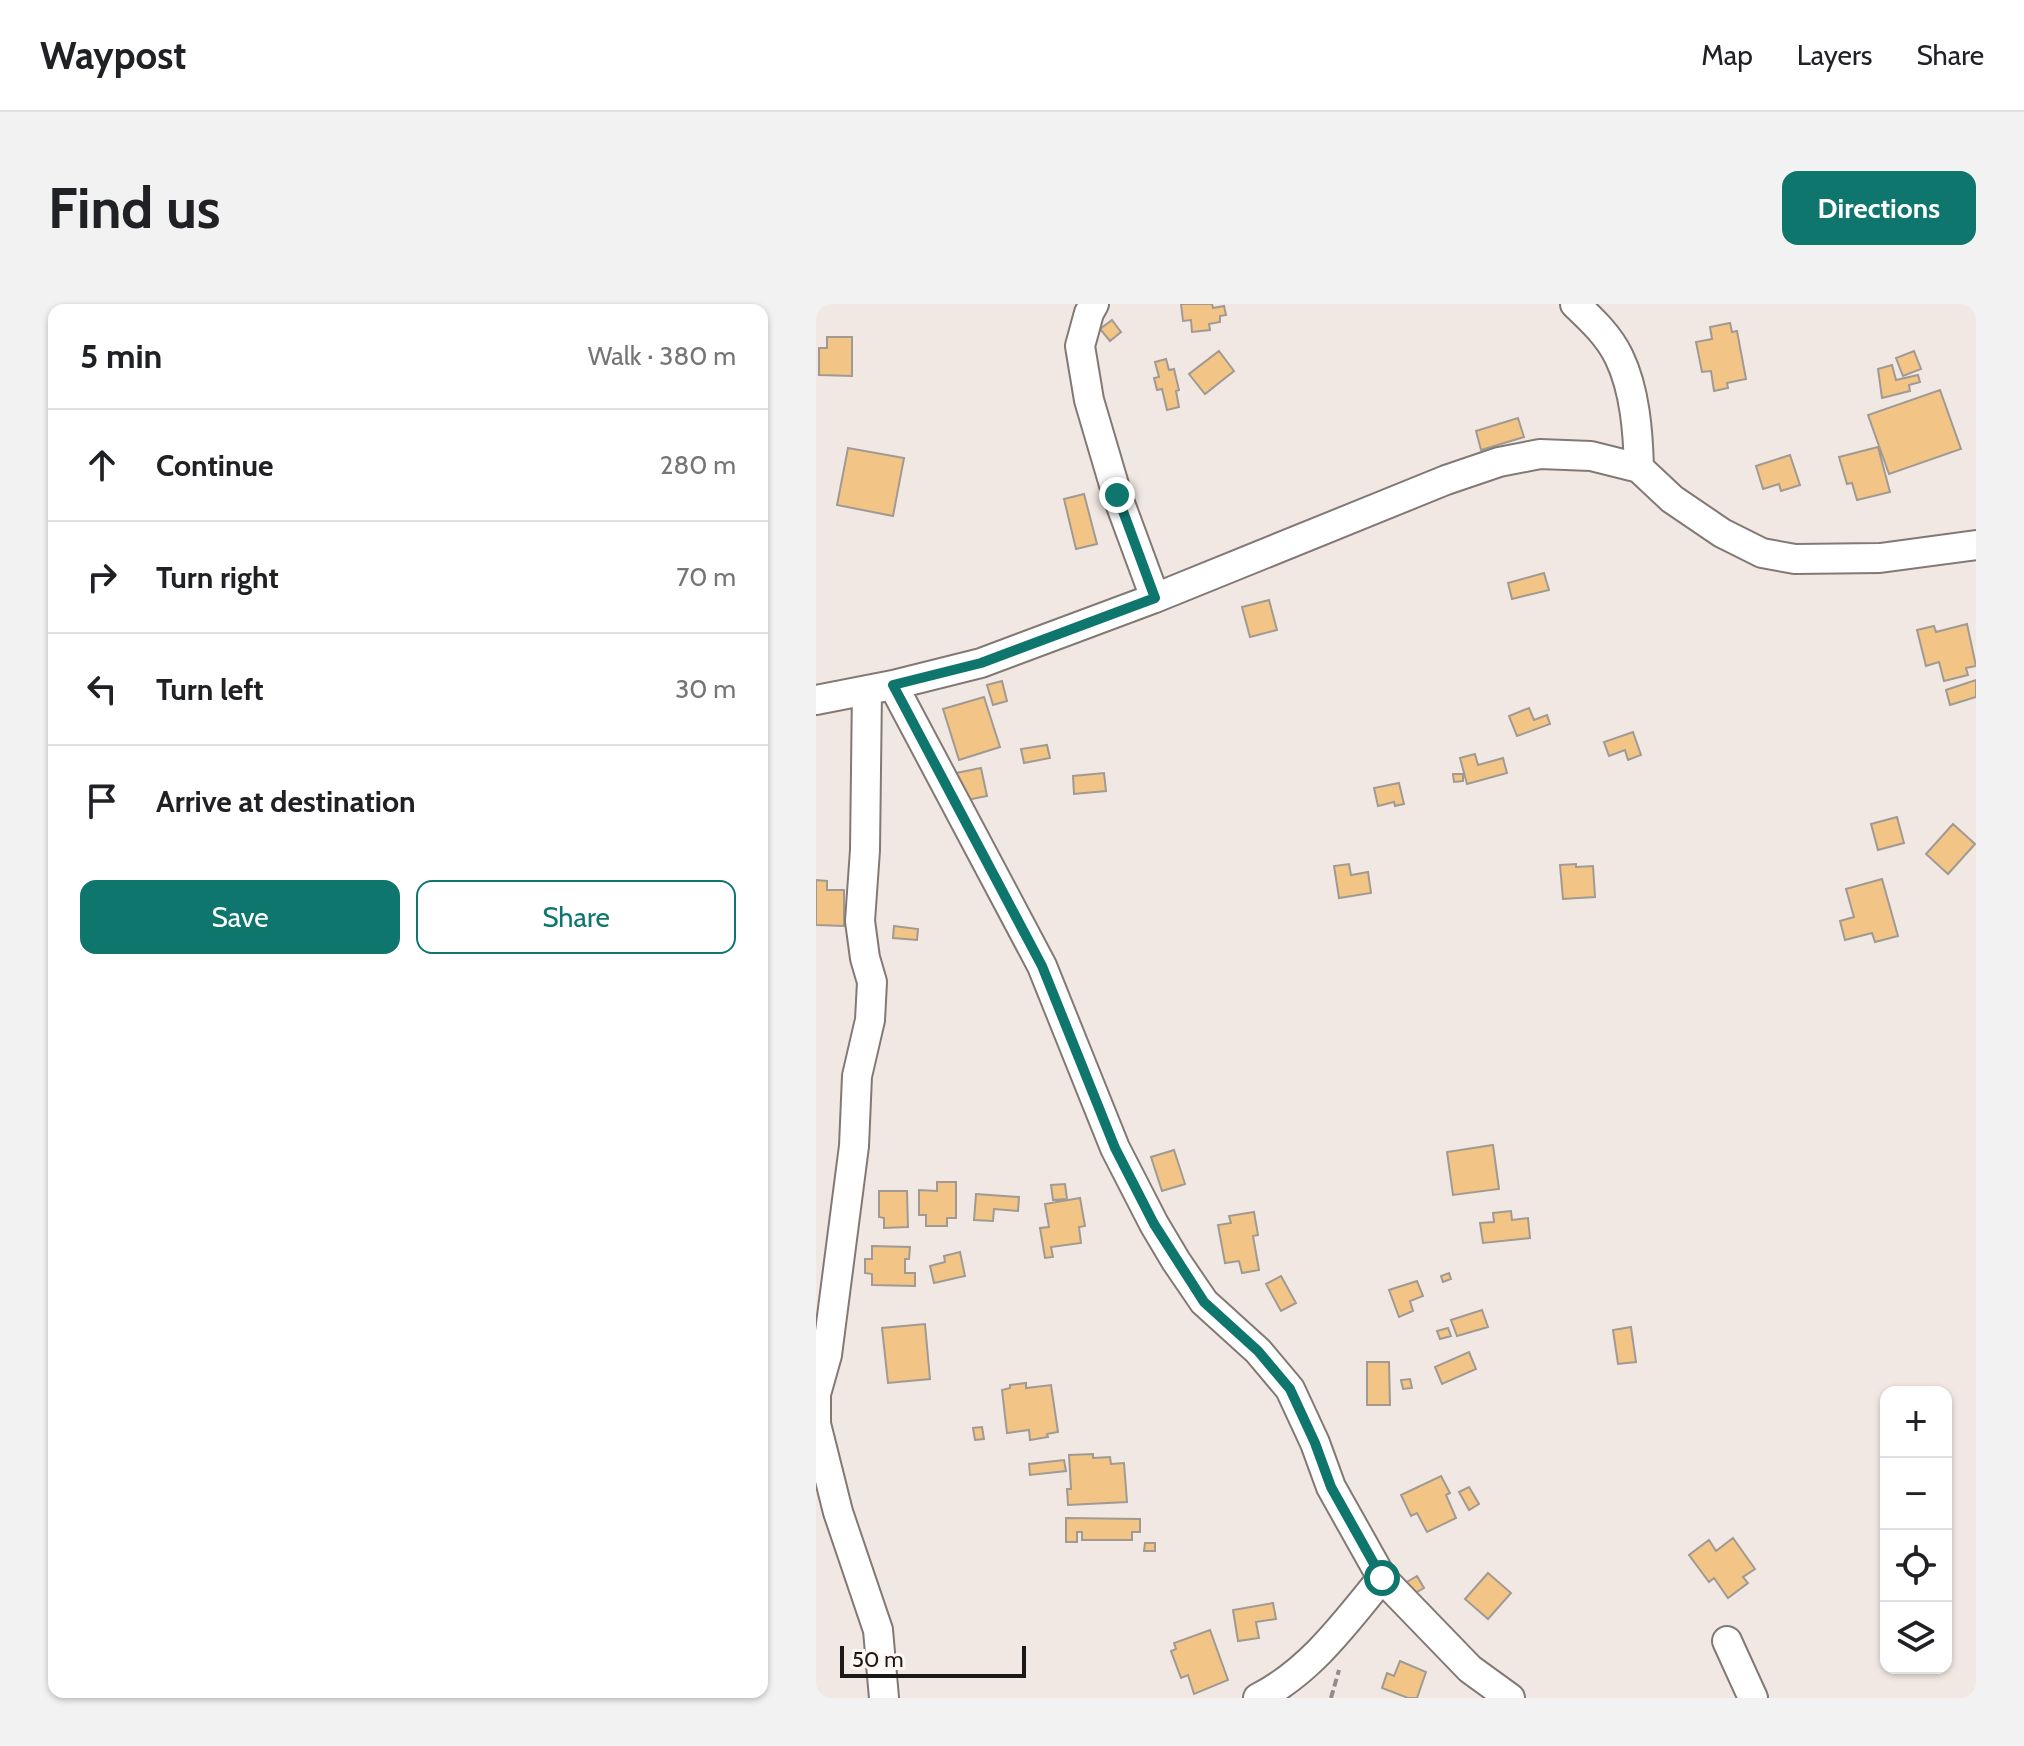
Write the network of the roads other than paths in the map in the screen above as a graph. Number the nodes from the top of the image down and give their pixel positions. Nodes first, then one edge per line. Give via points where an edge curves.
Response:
1 (1094, 304) edge
2 (1575, 304) edge
3 (1639, 468) junction
4 (1976, 545) edge
5 (1155, 598) junction
6 (880, 688) junction
7 (816, 700) edge
8 (1382, 1578) junction
9 (1727, 1641) dead end
10 (884, 1698) edge
11 (1258, 1698) edge
12 (1510, 1698) edge
13 (1753, 1698) edge

1 - 5 street via 1080,346 1089,400
2 - 3 street via 1600,327 1620,358 1638,431
3 - 4 street via 1672,499 1762,553 1795,559 1880,558
3 - 5 street via 1591,456 1540,454 1499,462
5 - 6 street via 981,663
6 - 7 street
6 - 8 street via 1042,966 1115,1148 1154,1224 1204,1302 1290,1389 1331,1487
6 - 10 street via 860,921 872,982 870,1020 857,1076 853,1160 827,1355 816,1394 816,1424 838,1512 878,1630
8 - 11 street via 1303,1668
8 - 12 street via 1470,1669
9 - 13 street

